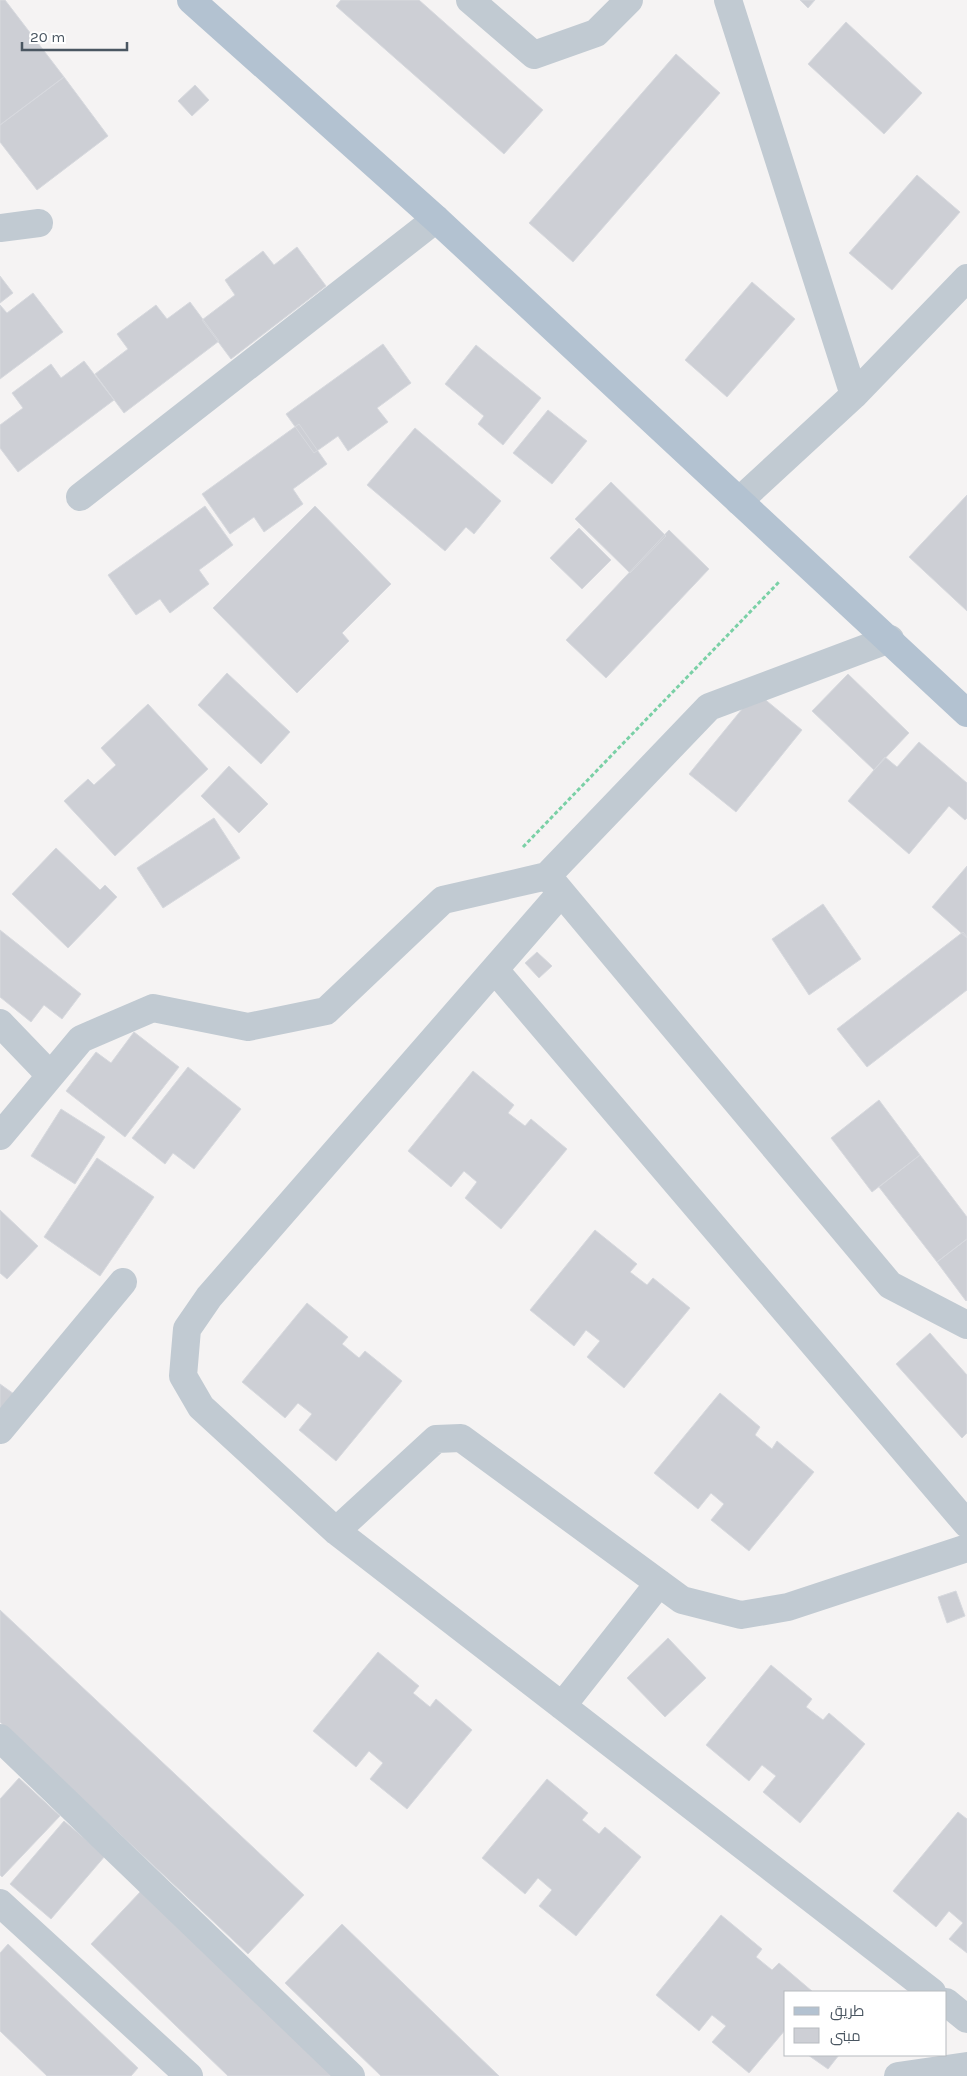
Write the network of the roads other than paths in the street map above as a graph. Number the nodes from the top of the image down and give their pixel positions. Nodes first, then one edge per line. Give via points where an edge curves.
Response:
1 (191, 0) edge
2 (470, 0) edge
3 (629, 0) edge
4 (728, 0) edge
5 (436, 219) junction
6 (39, 222) dead end
7 (0, 228) edge
8 (967, 278) edge
9 (854, 395) junction
10 (80, 497) dead end
11 (739, 501) junction
12 (890, 639) junction
13 (967, 713) edge
14 (554, 884) junction
15 (494, 970) junction
16 (0, 1024) edge
17 (50, 1075) junction
18 (0, 1136) edge
19 (123, 1282) dead end
20 (967, 1325) edge
21 (0, 1430) edge
22 (967, 1524) edge
23 (336, 1531) junction
24 (967, 1548) edge
25 (659, 1583) junction
26 (562, 1706) junction
27 (0, 1738) edge
28 (0, 1903) edge
29 (931, 1991) edge
30 (947, 2003) edge
31 (967, 2019) edge
32 (967, 2066) edge
33 (189, 2076) edge
34 (350, 2076) edge
35 (898, 2076) edge

1 - 5 main road
2 - 3 street via 534,55 596,33
4 - 9 street
5 - 10 street
5 - 11 main road
6 - 7 street
8 - 9 street
9 - 11 street
11 - 12 main road
12 - 13 main road
12 - 14 street via 710,707
14 - 15 street
14 - 17 street via 443,900 326,1011 248,1027 152,1008 81,1038
14 - 20 street via 890,1285
15 - 22 street
15 - 23 street via 209,1297 188,1329 183,1376 201,1408
16 - 17 street
17 - 18 street
19 - 21 street
23 - 25 street via 436,1439 461,1438
23 - 26 street
24 - 25 street via 788,1607 741,1615 682,1600
25 - 26 street
26 - 29 street
27 - 34 street
28 - 33 street
30 - 31 street
32 - 35 street

